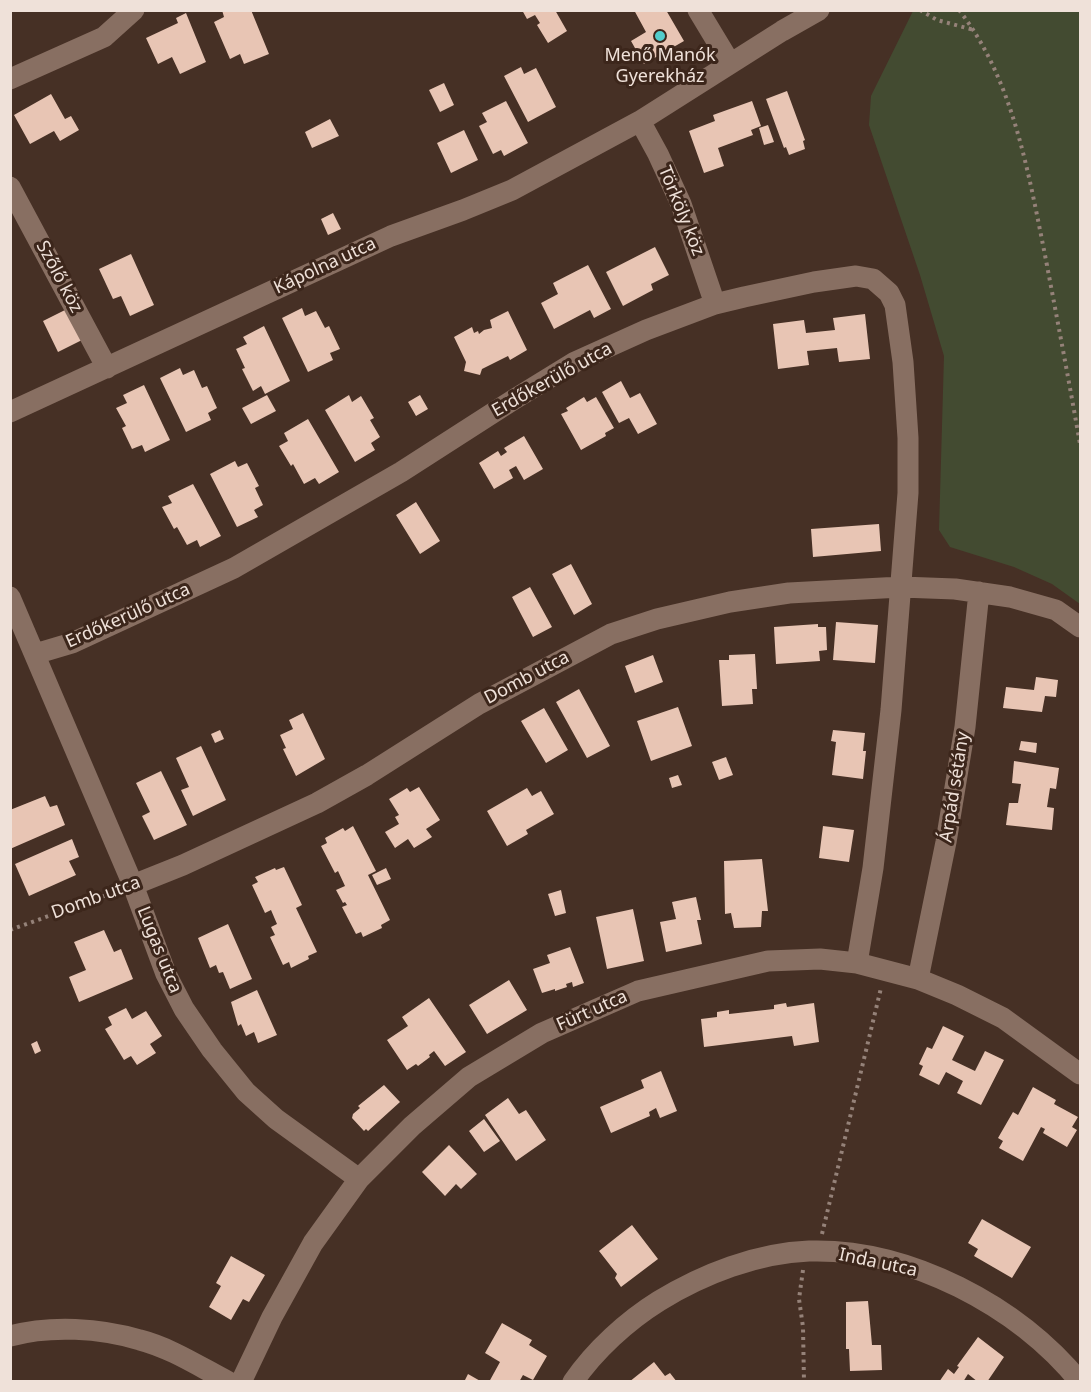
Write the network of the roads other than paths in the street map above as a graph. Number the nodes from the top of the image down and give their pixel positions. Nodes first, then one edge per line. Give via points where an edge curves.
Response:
1 (134, 10) edge
2 (698, 10) edge
3 (819, 10) edge
4 (730, 63) junction
5 (10, 79) edge
6 (640, 121) junction
7 (10, 187) edge
8 (715, 304) junction
9 (107, 368) junction
10 (10, 412) edge
11 (901, 587) junction
12 (979, 592) junction
13 (10, 597) edge
14 (1080, 627) edge
15 (35, 654) junction
16 (133, 885) junction
17 (857, 963) junction
18 (918, 979) junction
19 (1080, 1074) edge
20 (359, 1179) junction
21 (10, 1336) edge
22 (229, 1382) edge
23 (240, 1382) edge
24 (573, 1382) edge
25 (1080, 1382) edge

1 - 5 street via 104,37
2 - 4 street
3 - 4 street, Kápolna utca
4 - 6 street, Kápolna utca
6 - 8 street, Törköly köz via 681,204
6 - 9 street, Kápolna utca via 512,190 391,236
7 - 9 street, Szőlő köz
8 - 11 street, Erdőkerülő utca via 856,276 873,279 889,293 895,305 903,362 908,438
8 - 15 street, Erdőkerülő utca via 575,362 401,472 234,568 72,643
9 - 10 street, Kápolna utca
11 - 12 street, Domb utca
11 - 16 street, Domb utca via 789,593 730,602 611,634 479,704 317,803
11 - 17 street via 880,809
12 - 14 street, Domb utca via 1056,610
12 - 18 street, Árpád sétány via 963,738
13 - 15 street, Lugas utca
15 - 16 street, Lugas utca
16 - 20 street, Lugas utca via 166,974 212,1050 246,1092 276,1119
17 - 18 street, Fürt utca
17 - 20 street, Fürt utca via 820,959 768,961 638,991 542,1033 469,1077
18 - 19 street, Fürt utca via 1003,1018
20 - 23 street, Fürt utca via 313,1243
21 - 22 street via 64,1330 141,1340
24 - 25 street, Inda utca via 612,1338 643,1311 680,1288 766,1257 812,1251 878,1259 945,1280 1006,1314 1038,1339

